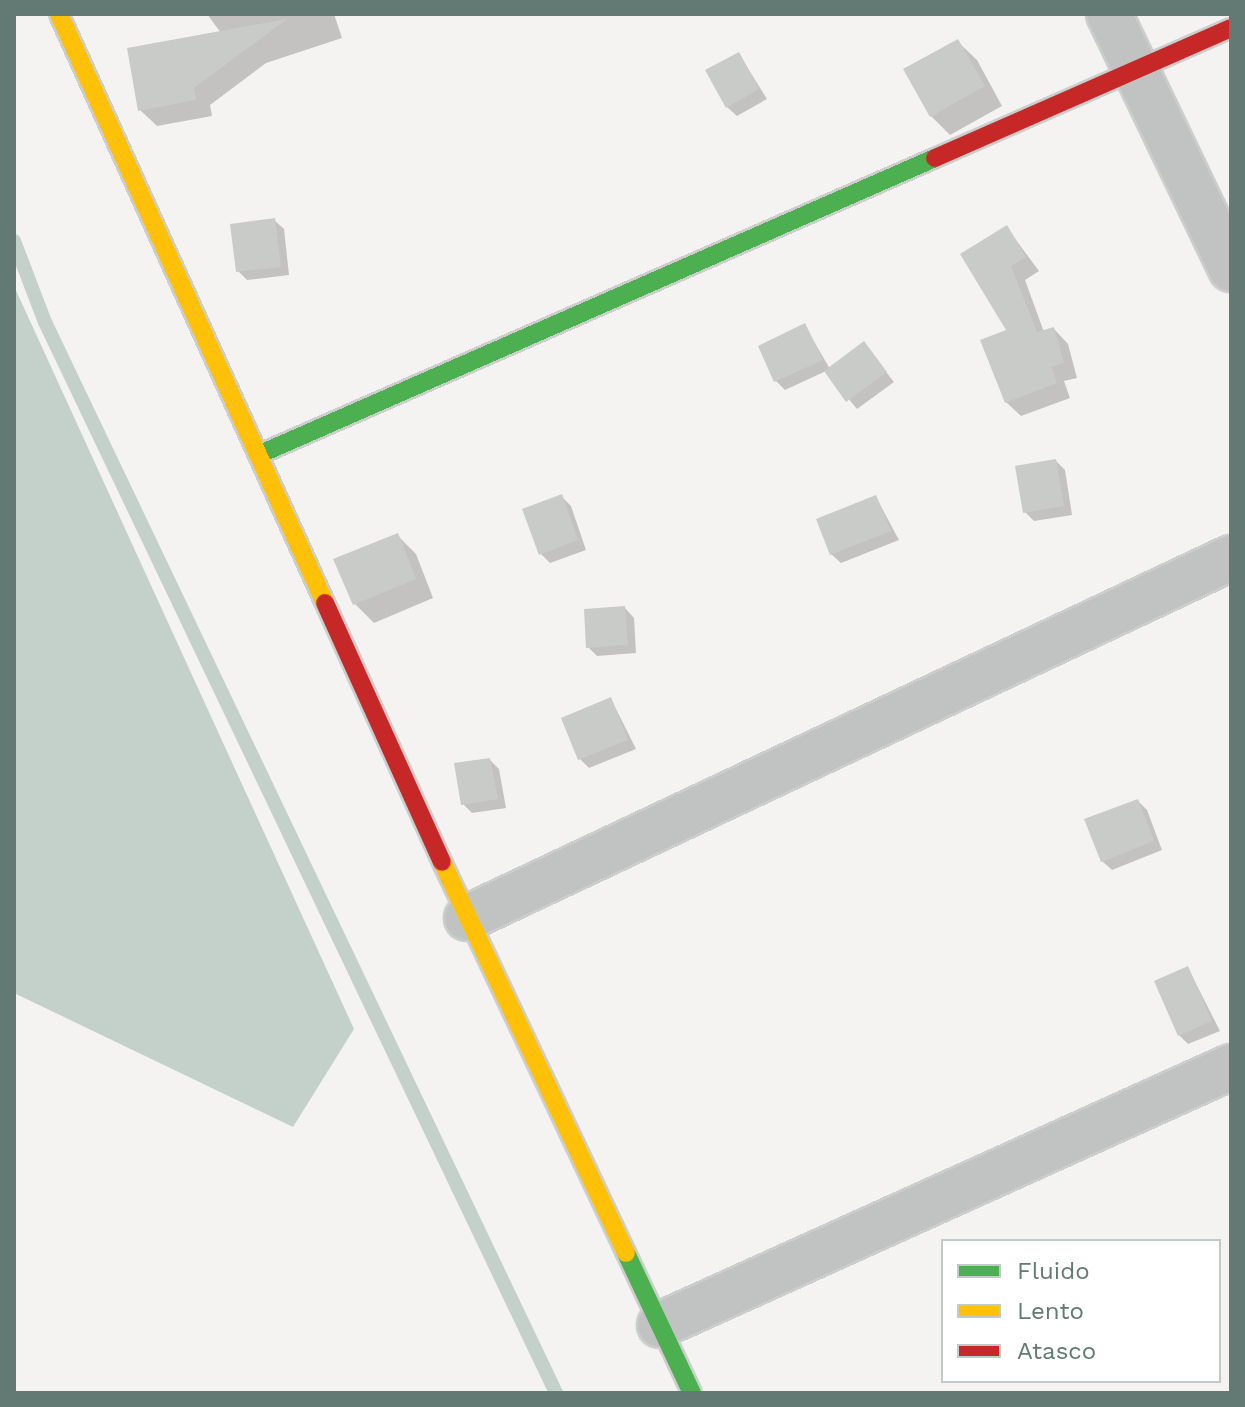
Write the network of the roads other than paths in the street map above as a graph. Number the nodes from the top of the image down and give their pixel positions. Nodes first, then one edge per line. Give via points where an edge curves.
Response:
1 (59, 14) edge
2 (1109, 14) edge
3 (1231, 28) edge
4 (1136, 71) junction
5 (1231, 269) edge
6 (258, 455) junction
7 (1231, 558) edge
8 (467, 918) junction
9 (1231, 1067) edge
10 (660, 1325) junction
11 (692, 1393) edge

1 - 6 street
2 - 4 street
3 - 4 street
4 - 5 street
4 - 6 street
6 - 8 street
7 - 8 street
8 - 10 street
9 - 10 street
10 - 11 street

